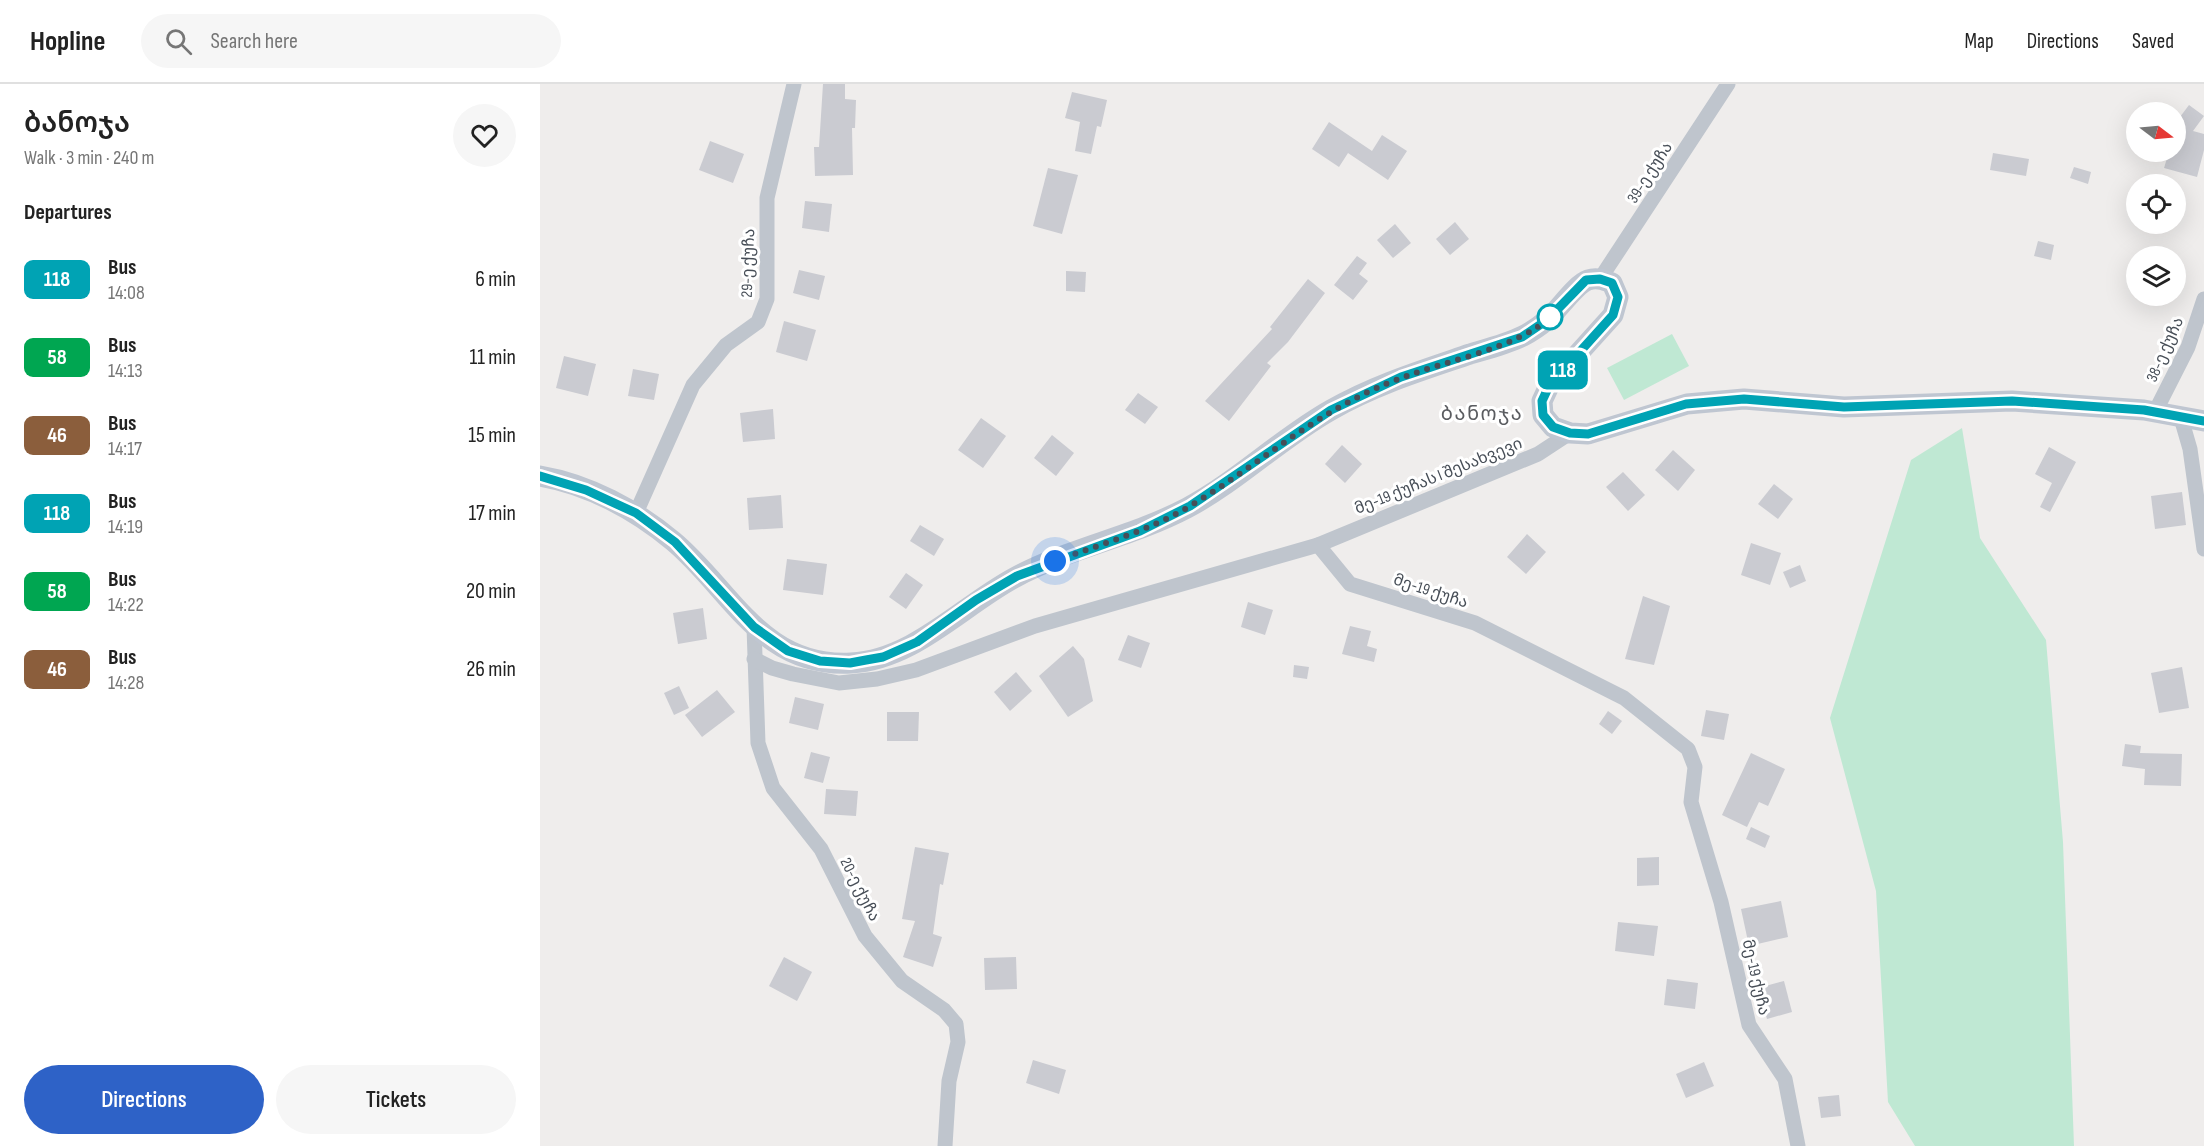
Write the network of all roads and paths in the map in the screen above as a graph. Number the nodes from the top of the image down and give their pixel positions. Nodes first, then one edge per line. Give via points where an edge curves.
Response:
1 (794, 84) edge
2 (1728, 84) edge
3 (1600, 279) junction
4 (2204, 299) edge
5 (2155, 412) junction
6 (2181, 418) junction
7 (2204, 421) edge
8 (1570, 433) junction
9 (540, 476) edge
10 (636, 513) junction
11 (1318, 545) junction
12 (2204, 549) edge
13 (754, 627) junction
14 (754, 659) junction
15 (945, 1146) edge
16 (1798, 1146) edge

1 - 10 street, 29-ე ქუჩა via 767,198 767,299 758,322 726,345 693,385
2 - 3 street, 39-ე ქუჩა
3 - 8 street via 1612,283 1618,297 1613,315 1549,386 1542,401 1543,415 1553,427
3 - 13 street via 1586,280 1547,320 1522,337 1401,377 1331,410 1190,506 1140,531 1017,576 917,642 883,657 850,663 820,661 788,651
4 - 5 street, 38-ე ქუჩა via 2187,347
5 - 6 street
5 - 8 street via 2012,401 1844,407 1744,399 1686,404 1588,434
6 - 7 street
6 - 12 street via 2190,449
8 - 11 street, მე-19 ქუჩას I შესახვევი via 1538,454
9 - 10 street via 586,490
10 - 13 street via 675,542
11 - 14 street via 1035,626 916,670 877,679 839,682 793,674
11 - 16 street, მე-19 ქუჩა via 1350,584 1475,623 1624,698 1688,749 1695,767 1691,802 1721,903 1749,1025 1785,1079
13 - 14 street, 20-ე ქუჩა
14 - 15 street, 20-ე ქუჩა via 758,743 773,788 821,849 865,936 902,981 944,1010 956,1024 958,1041 949,1081

